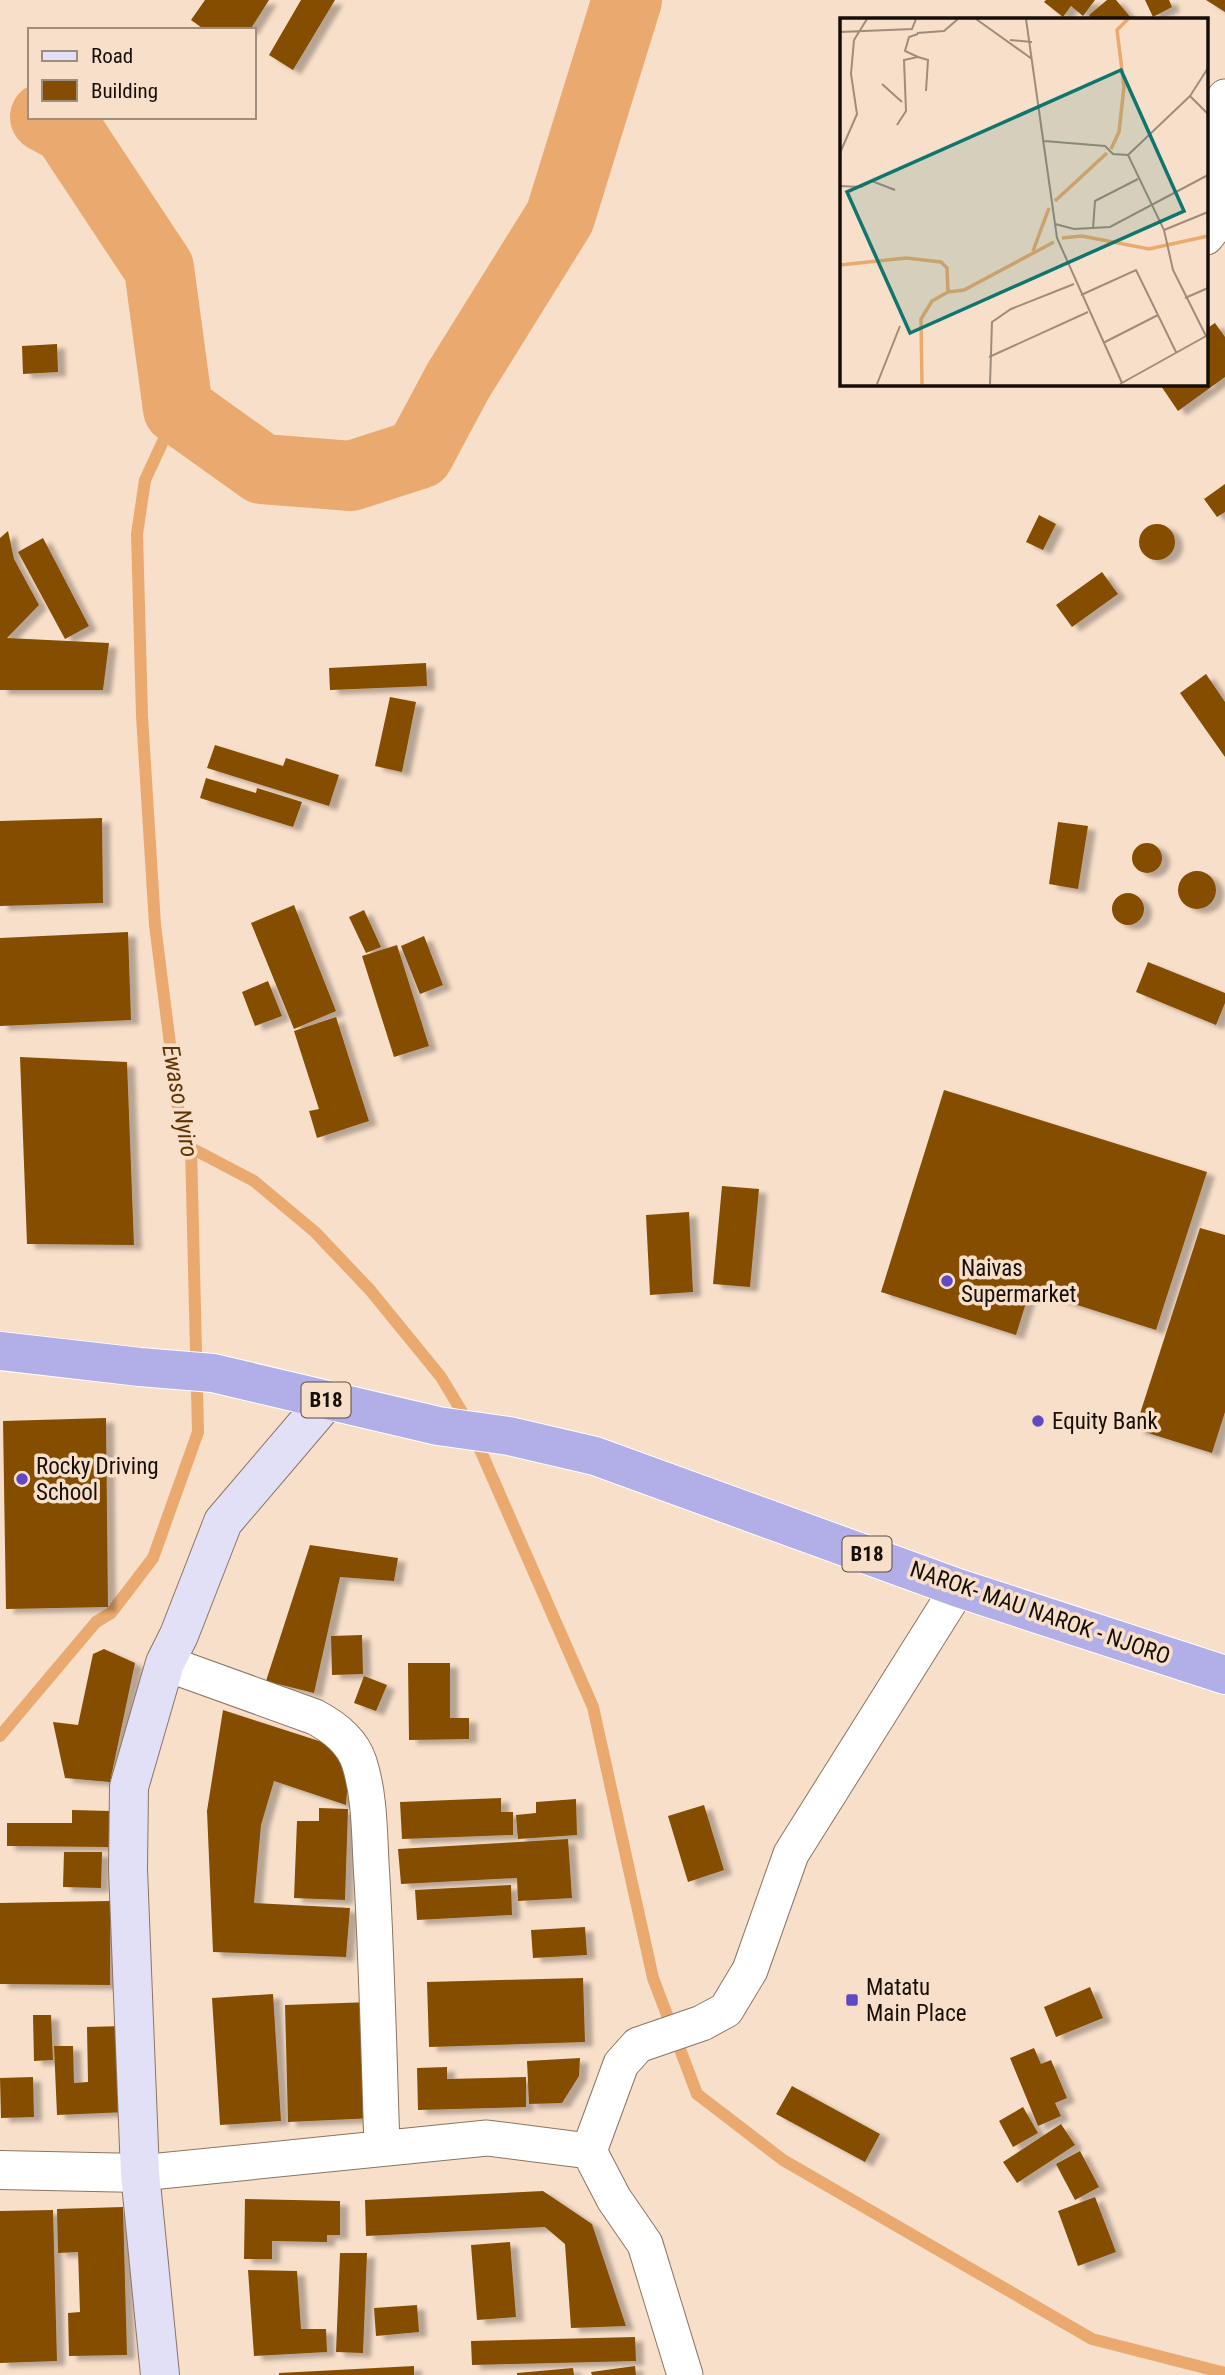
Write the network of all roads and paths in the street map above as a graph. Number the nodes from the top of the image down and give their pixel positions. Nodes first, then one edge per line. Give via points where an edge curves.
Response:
1 (1225, 97) edge
2 (1208, 234) edge
3 (0, 1351) edge
4 (327, 1400) junction
5 (958, 1588) junction
6 (165, 1663) junction
7 (1225, 1675) edge
8 (382, 2147) junction
9 (589, 2151) junction
10 (0, 2170) edge
11 (140, 2173) junction
12 (160, 2375) edge
13 (685, 2375) edge

1 - 2 street via 1216,124 1221,218
3 - 4 highway, NAROK- MAU NAROK - NJORO / B18 via 214,1373
4 - 5 highway, NAROK- MAU NAROK - NJORO / B18 via 596,1456
4 - 6 main road via 223,1522
5 - 7 highway, NAROK- MAU NAROK - NJORO / B18
5 - 9 street via 791,1854 750,1970 726,2010 638,2045 621,2064
6 - 8 street via 316,1717 335,1727 358,1760 369,1815
6 - 11 main road via 129,1787
8 - 9 street via 487,2138
8 - 11 street
9 - 13 street via 645,2244
10 - 11 street
11 - 12 main road

